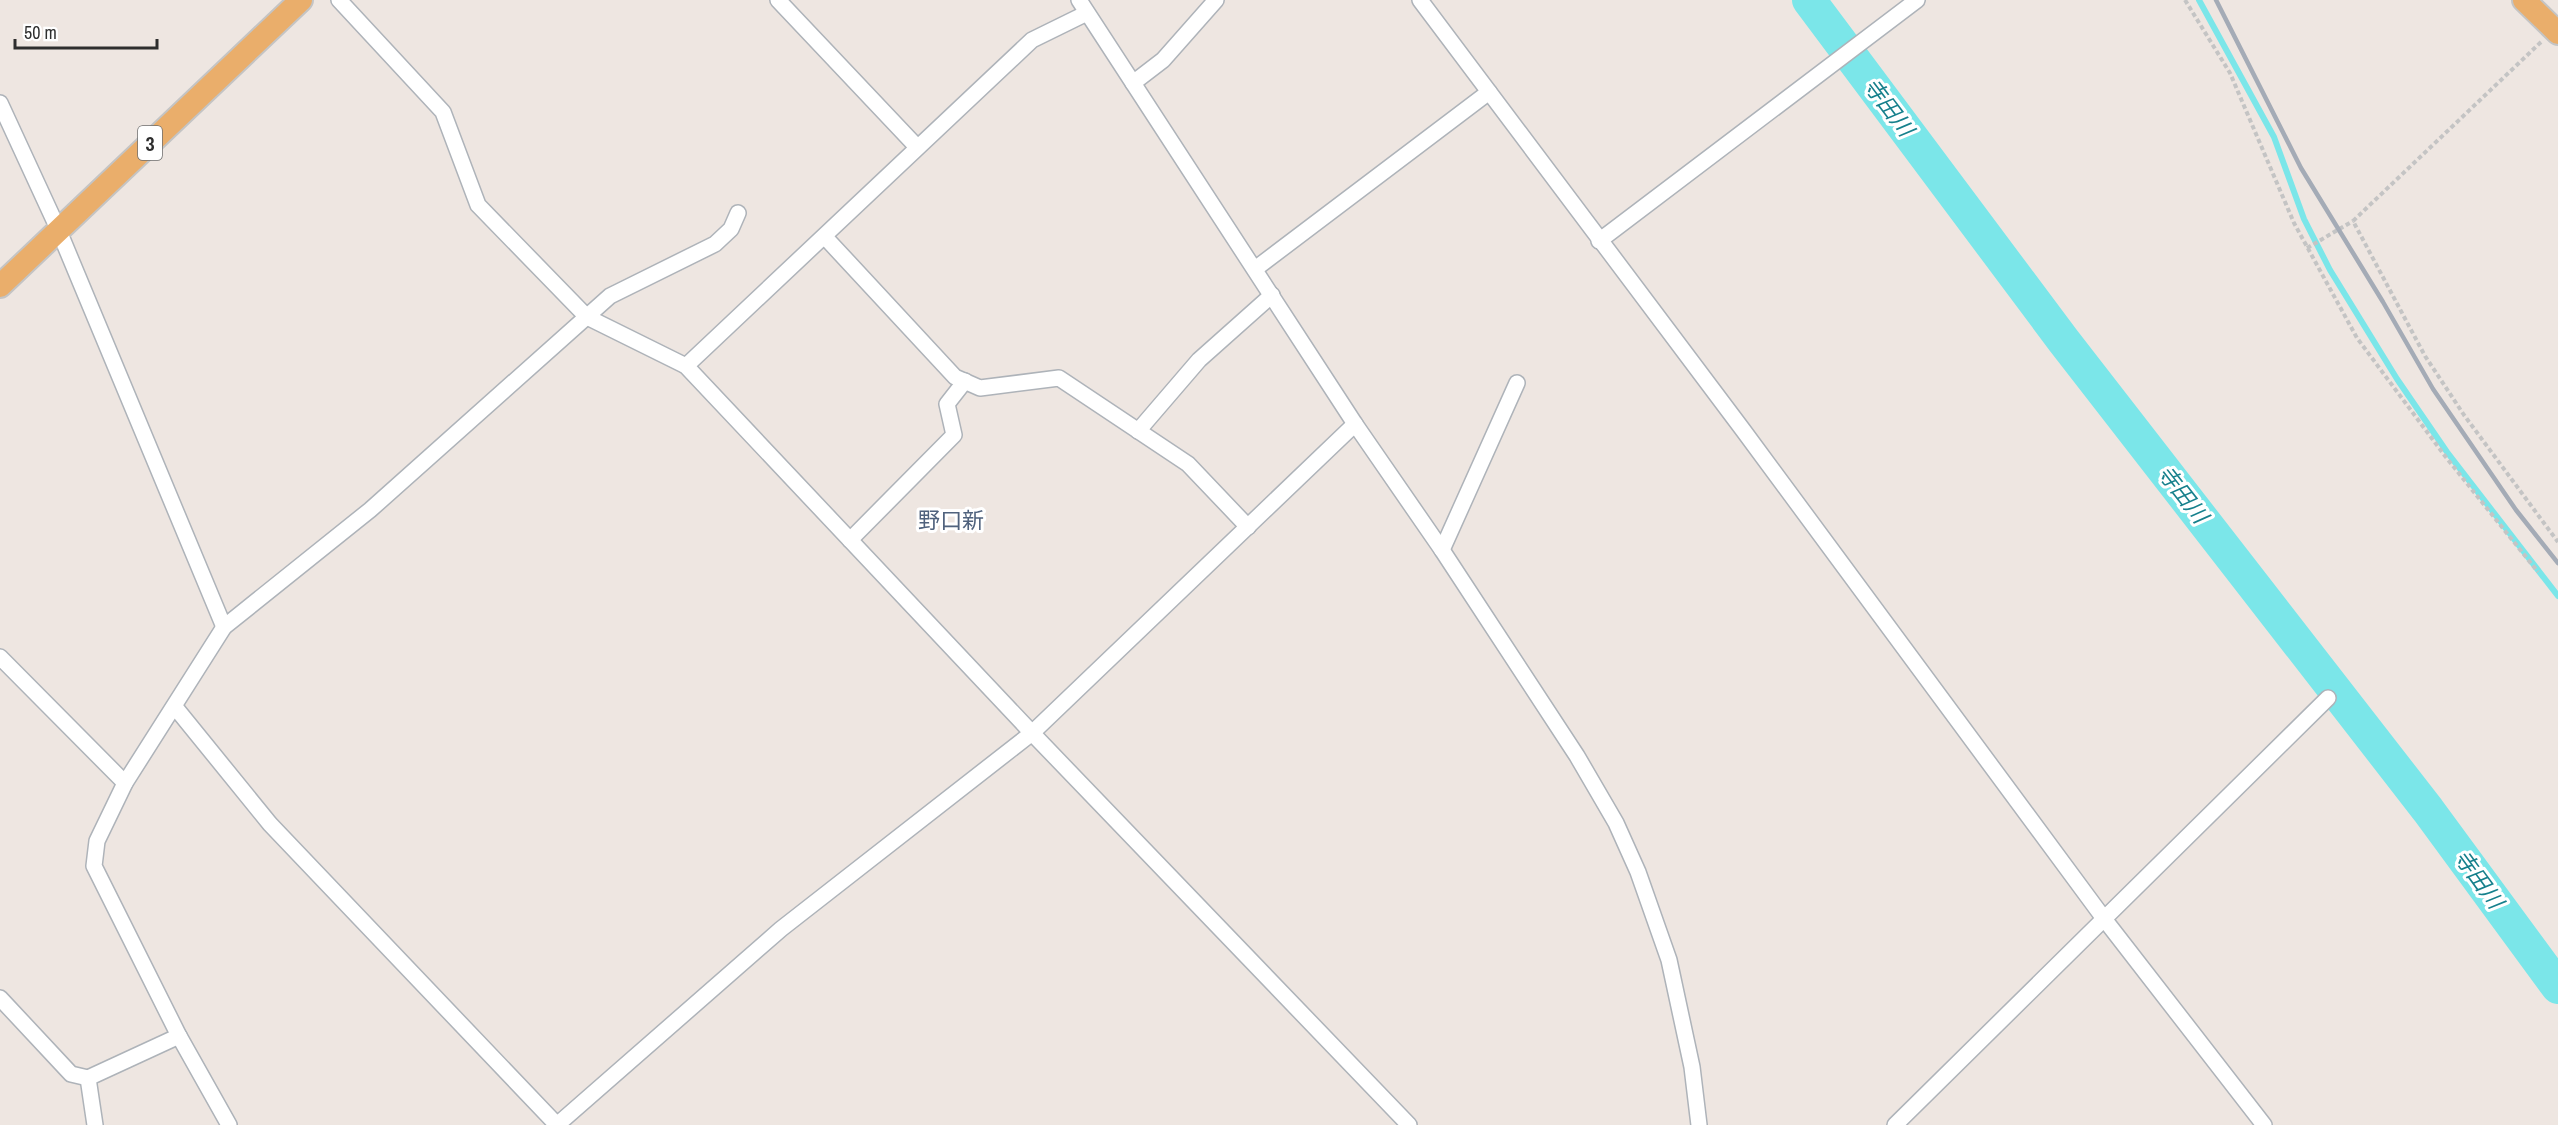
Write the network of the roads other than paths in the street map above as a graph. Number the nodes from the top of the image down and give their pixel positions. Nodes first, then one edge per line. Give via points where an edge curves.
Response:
1 (301, 0) edge
2 (339, 0) edge
3 (778, 0) edge
4 (1216, 0) edge
5 (1420, 0) edge
6 (1917, 0) edge
7 (2524, 0) edge
8 (1083, 6) edge
9 (2556, 31) edge
10 (1133, 83) junction
11 (1489, 92) junction
12 (0, 103) edge
13 (917, 147) junction
14 (738, 213) dead end
15 (59, 231) junction
16 (825, 237) junction
17 (1599, 241) junction
18 (1255, 269) junction
19 (0, 286) edge
20 (1272, 295) junction
21 (587, 317) junction
22 (686, 366) junction
23 (965, 381) junction
24 (1517, 383) dead end
25 (1355, 424) junction
26 (1138, 431) junction
27 (1248, 527) junction
28 (850, 540) junction
29 (1442, 550) junction
30 (224, 627) junction
31 (0, 657) edge
32 (2328, 698) dead end
33 (175, 707) junction
34 (1032, 733) junction
35 (125, 783) junction
36 (2105, 920) junction
37 (0, 999) edge
38 (179, 1036) junction
39 (88, 1078) junction
40 (95, 1125) edge
41 (229, 1125) edge
42 (557, 1125) edge
43 (1409, 1125) edge
44 (1699, 1125) edge
45 (1895, 1125) edge
46 (2264, 1125) edge

1 - 15 main road, 3
2 - 21 street via 443,112 478,205
3 - 13 street
4 - 10 street via 1163,60
5 - 11 street
6 - 17 street
7 - 9 main road
8 - 10 street
8 - 13 street via 1032,40
10 - 18 street
11 - 17 street
11 - 18 street
12 - 15 street
13 - 16 street
14 - 21 street via 731,229 715,244 610,296
15 - 19 main road, 3
15 - 30 street
16 - 22 street
16 - 23 street via 955,377
17 - 36 street
18 - 20 street
20 - 25 street
20 - 26 street via 1199,360
21 - 22 street
21 - 30 street via 370,510
22 - 28 street
23 - 26 street via 980,388 1059,378
23 - 28 street via 947,404 954,435
24 - 29 street
25 - 27 street
25 - 29 street
26 - 27 street via 1188,464
27 - 34 street
28 - 34 street
29 - 44 street via 1577,756 1621,833 1669,960 1692,1067
30 - 33 street
31 - 35 street
32 - 36 street
33 - 35 street
33 - 42 street via 270,824
34 - 42 street via 781,929
34 - 43 street
35 - 38 street via 97,841 94,866
36 - 45 street
36 - 46 street
37 - 39 street via 71,1074
38 - 39 street
38 - 41 street
39 - 40 street

